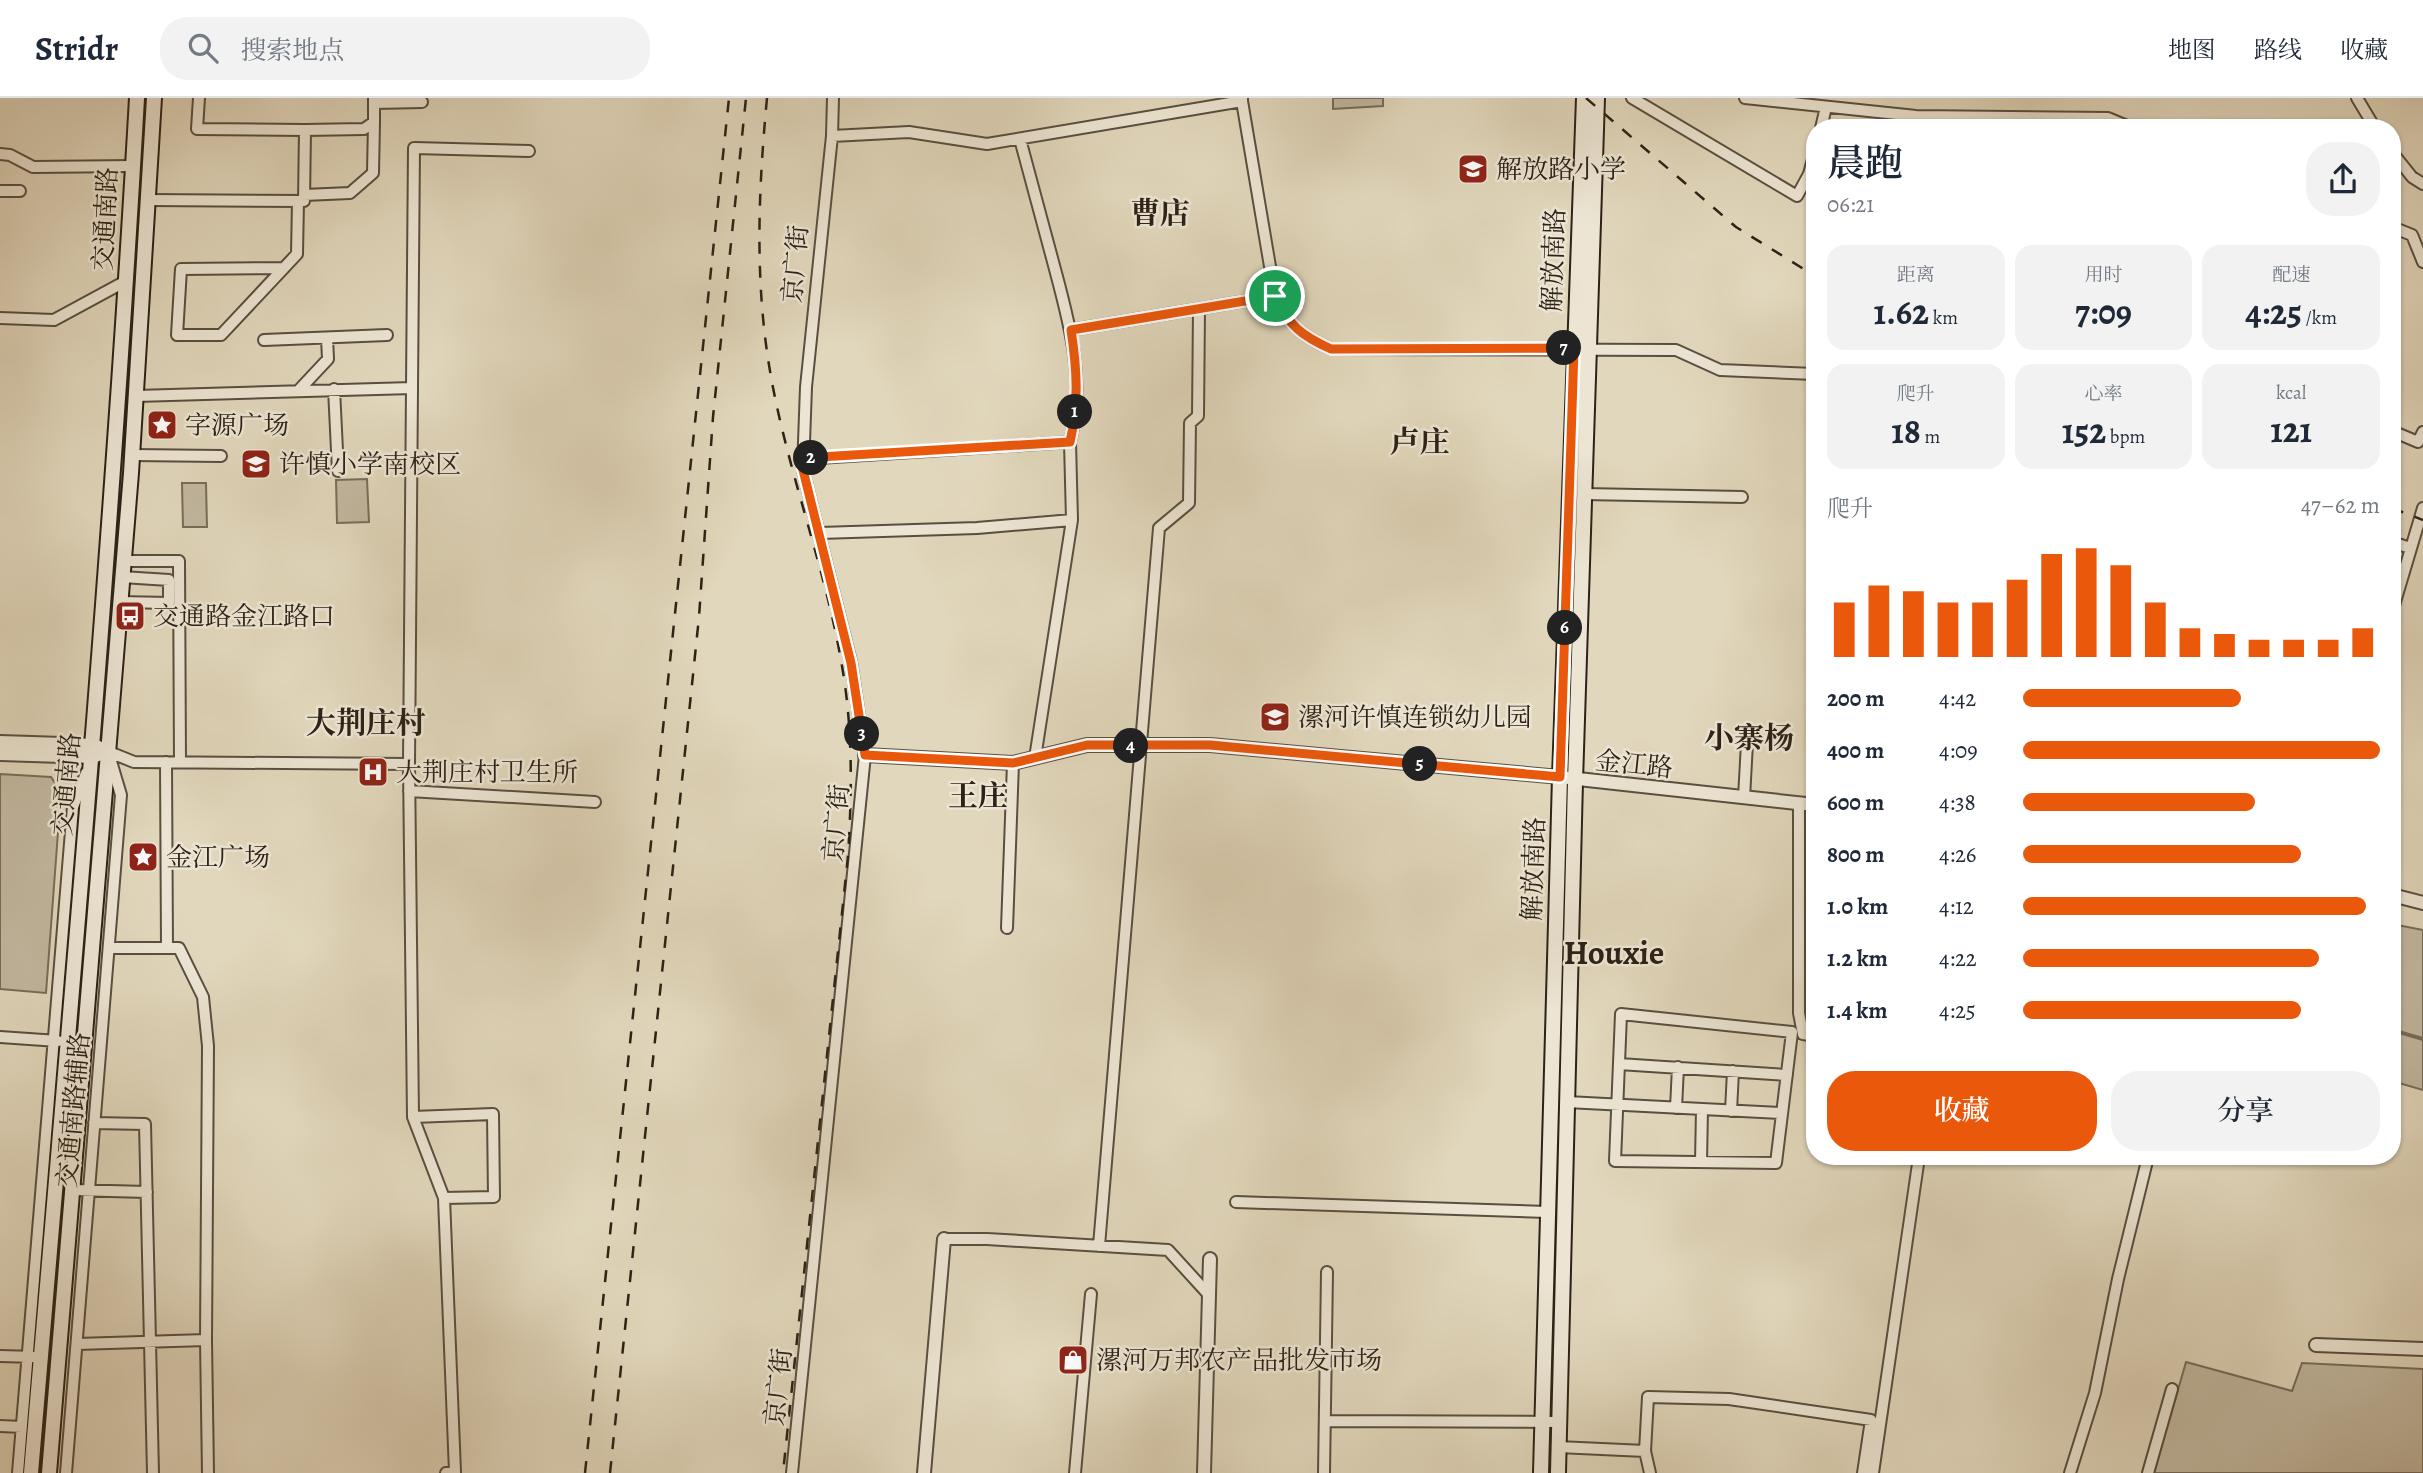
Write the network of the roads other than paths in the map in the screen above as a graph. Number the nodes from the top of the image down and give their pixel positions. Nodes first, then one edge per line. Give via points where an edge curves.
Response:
1 (137, 98) edge
2 (154, 98) edge
3 (199, 98) edge
4 (833, 98) edge
5 (1632, 98) edge
6 (1745, 98) edge
7 (2357, 98) edge
8 (1242, 100) edge
9 (1584, 100) edge
10 (374, 101) edge
11 (422, 102) dead end
12 (1826, 107) junction
13 (1823, 119) edge
14 (2110, 119) edge
15 (2370, 119) edge
16 (373, 122) junction
17 (305, 130) junction
18 (832, 136) junction
19 (1020, 139) junction
20 (528, 151) dead end
21 (0, 154) edge
22 (2401, 163) edge
23 (133, 166) junction
24 (1806, 184) edge
25 (2423, 184) edge
26 (0, 191) edge
27 (20, 191) dead end
28 (301, 198) junction
29 (148, 200) junction
30 (2401, 231) edge
31 (2423, 262) edge
32 (284, 268) junction
33 (126, 281) junction
34 (1275, 296) junction
35 (1199, 309) junction
36 (0, 318) edge
37 (1071, 330) junction
38 (387, 335) dead end
39 (327, 338) junction
40 (264, 340) dead end
41 (1581, 348) junction
42 (1806, 374) edge
43 (412, 388) junction
44 (334, 389) junction
45 (299, 390) junction
46 (136, 396) junction
47 (2423, 432) edge
48 (2401, 435) edge
49 (1070, 442) junction
50 (132, 455) junction
51 (221, 456) dead end
52 (803, 458) junction
53 (338, 471) dead end
54 (113, 472) junction
55 (131, 473) junction
56 (1584, 494) junction
57 (1742, 497) dead end
58 (2423, 508) edge
59 (1072, 520) junction
60 (820, 533) junction
61 (2401, 545) edge
62 (2410, 548) junction
63 (124, 561) junction
64 (122, 577) junction
65 (2401, 580) edge
66 (120, 602) junction
67 (0, 742) edge
68 (1747, 743) dead end
69 (1142, 746) junction
70 (93, 751) junction
71 (109, 752) junction
72 (0, 754) edge
73 (865, 755) junction
74 (1035, 758) junction
75 (166, 762) junction
76 (180, 762) junction
77 (1013, 763) junction
78 (408, 764) junction
79 (1560, 777) junction
80 (1576, 781) junction
81 (409, 791) junction
82 (1744, 798) junction
83 (595, 802) dead end
84 (1799, 803) junction
85 (1806, 804) edge
86 (2401, 897) edge
87 (2423, 903) edge
88 (1007, 928) dead end
89 (109, 948) junction
90 (167, 948) junction
91 (1806, 1034) edge
92 (0, 1037) edge
93 (61, 1042) junction
94 (85, 1044) junction
95 (101, 1045) junction
96 (1619, 1064) junction
97 (1678, 1068) junction
98 (1733, 1071) junction
99 (1787, 1074) junction
100 (1567, 1102) junction
101 (1617, 1105) junction
102 (1676, 1108) junction
103 (1702, 1109) junction
104 (1731, 1111) junction
105 (1782, 1113) junction
106 (413, 1117) junction
107 (94, 1123) junction
108 (1701, 1162) junction
109 (1918, 1165) edge
110 (2146, 1165) edge
111 (48, 1189) junction
112 (73, 1190) junction
113 (89, 1190) junction
114 (147, 1192) junction
115 (443, 1198) junction
116 (1236, 1202) dead end
117 (1548, 1212) junction
118 (944, 1239) joint
119 (1099, 1246) junction
120 (1210, 1259) dead end
121 (1328, 1272) dead end
122 (1091, 1294) dead end
123 (1209, 1295) junction
124 (206, 1340) junction
125 (150, 1342) junction
126 (77, 1344) junction
127 (2316, 1345) dead end
128 (2423, 1349) edge
129 (0, 1356) edge
130 (34, 1357) junction
131 (59, 1358) junction
132 (2172, 1389) dead end
133 (1325, 1421) junction
134 (1543, 1422) junction
135 (1559, 1422) junction
136 (0, 1426) edge
137 (22, 1427) junction
138 (1558, 1447) junction
139 (1645, 1451) junction
140 (18, 1473) edge
141 (31, 1473) edge
142 (49, 1473) edge
143 (66, 1473) edge
144 (153, 1473) edge
145 (208, 1473) edge
146 (446, 1473) edge
147 (792, 1473) edge
148 (924, 1473) edge
149 (1075, 1473) edge
150 (1203, 1473) edge
151 (1324, 1473) edge
152 (1542, 1473) edge
153 (1558, 1473) edge
154 (1650, 1473) edge
155 (1863, 1473) edge
156 (1873, 1473) edge
157 (2070, 1473) edge
158 (2148, 1473) edge

1 - 23 main road, 交通南路
2 - 29 main road, 交通南路
3 - 17 street via 197,129
4 - 18 street, 京广街
5 - 24 street via 1797,197
6 - 12 street
7 - 15 street
8 - 19 street
8 - 34 street
9 - 41 main road, 解放南路
10 - 11 street
10 - 16 street
12 - 13 street
12 - 14 street via 1916,116
16 - 17 street via 364,129
16 - 28 street via 373,173 350,193
17 - 28 street
18 - 19 street via 909,132 986,144
18 - 52 street, 京广街
19 - 37 street
20 - 43 street via 414,148
21 - 23 street via 33,167
22 - 25 street
23 - 33 main road, 交通南路
26 - 27 street
28 - 29 street
28 - 32 street via 297,254
29 - 46 main road, 交通南路
30 - 31 street via 2412,235
32 - 32 street via 221,335 177,335 181,269
33 - 36 street via 54,320
33 - 54 main road, 交通南路
34 - 35 street
34 - 41 street via 1297,331 1331,349
35 - 37 street
35 - 69 street via 1198,416 1190,423 1189,503 1159,528
37 - 49 street via 1077,399
38 - 39 street
39 - 40 street
39 - 45 street via 328,359
41 - 42 street via 1676,350 1720,370
41 - 56 main road, 解放南路
41 - 79 main road, 解放南路
43 - 44 street
43 - 78 street
44 - 45 street
44 - 53 street
45 - 46 street
46 - 50 main road, 交通南路
47 - 48 street via 2418,442
49 - 52 street
49 - 59 street
50 - 51 street
50 - 55 main road, 交通南路
52 - 60 street, 京广街
54 - 55 main road
54 - 70 main road, 交通南路
55 - 63 main road, 交通南路
56 - 57 street
56 - 80 main road, 解放南路
58 - 62 street
59 - 60 street
59 - 74 street
60 - 73 street, 京广街 via 851,663
61 - 62 street
62 - 65 street
63 - 64 main road, 交通南路
63 - 76 street via 179,561
64 - 66 main road, 交通南路
64 - 66 street via 169,580 169,603
66 - 71 main road, 交通南路
67 - 70 street
68 - 82 street
69 - 74 street, 金江路 via 1087,745
69 - 79 street, 金江路 via 1210,745
69 - 119 street
70 - 71 street
70 - 72 street
70 - 93 main road, 交通南路
71 - 75 street via 134,762
71 - 89 street, 交通南路辅路 via 121,795
71 - 94 main road, 交通南路
73 - 77 street, 金江路
73 - 147 street, 京广街
74 - 77 street, 金江路
75 - 76 street
75 - 90 street
76 - 78 street
77 - 88 street
78 - 81 street
79 - 80 street, 金江路
79 - 117 main road, 解放南路
80 - 82 street, 金江路
80 - 100 main road, 解放南路
81 - 83 street
81 - 106 street
82 - 84 street, 金江路
84 - 85 street, 金江路
84 - 91 street via 1798,1013
86 - 87 street
89 - 90 street
89 - 95 street, 交通南路辅路
90 - 124 street via 179,948 203,997 208,1046
92 - 93 street
93 - 94 main road
93 - 111 main road, 交通南路
94 - 95 street
94 - 112 main road, 交通南路
95 - 107 street, 交通南路辅路
96 - 97 street
96 - 99 street via 1621,1014 1792,1032
96 - 101 street
97 - 98 street
97 - 102 street
98 - 99 street
98 - 104 street
99 - 105 street
100 - 101 street
100 - 135 main road, 解放南路
101 - 102 street
101 - 108 street via 1615,1161
102 - 103 street
103 - 104 street
103 - 108 street
104 - 105 street
105 - 108 street via 1776,1163
106 - 115 street
106 - 115 street via 493,1114 494,1197
107 - 113 street, 交通南路辅路
107 - 114 street via 145,1124
109 - 156 street
110 - 157 street via 2095,1394
111 - 112 main road
111 - 130 main road, 交通南路
112 - 113 street
112 - 131 main road, 交通南路
113 - 114 street
113 - 126 street, 交通南路辅路
114 - 125 street
115 - 146 street via 455,1472
116 - 117 street
117 - 134 main road, 解放南路
118 - 119 street
118 - 148 street
119 - 123 street via 1168,1250
120 - 123 street
121 - 133 street
122 - 149 street
123 - 150 street
124 - 125 street
124 - 145 street
125 - 126 street
125 - 144 street
126 - 143 street, 交通南路辅路
127 - 128 street
129 - 130 street
130 - 131 main road
130 - 137 street
130 - 141 main road, 交通南路
131 - 142 main road, 交通南路
132 - 158 street
133 - 134 street
133 - 151 street
134 - 135 street
134 - 152 main road, 解放南路
135 - 138 main road, 解放南路
136 - 137 street
137 - 140 street
138 - 139 street
138 - 153 main road, 解放南路
139 - 154 street
139 - 155 street via 1648,1397 1729,1399 1871,1420

